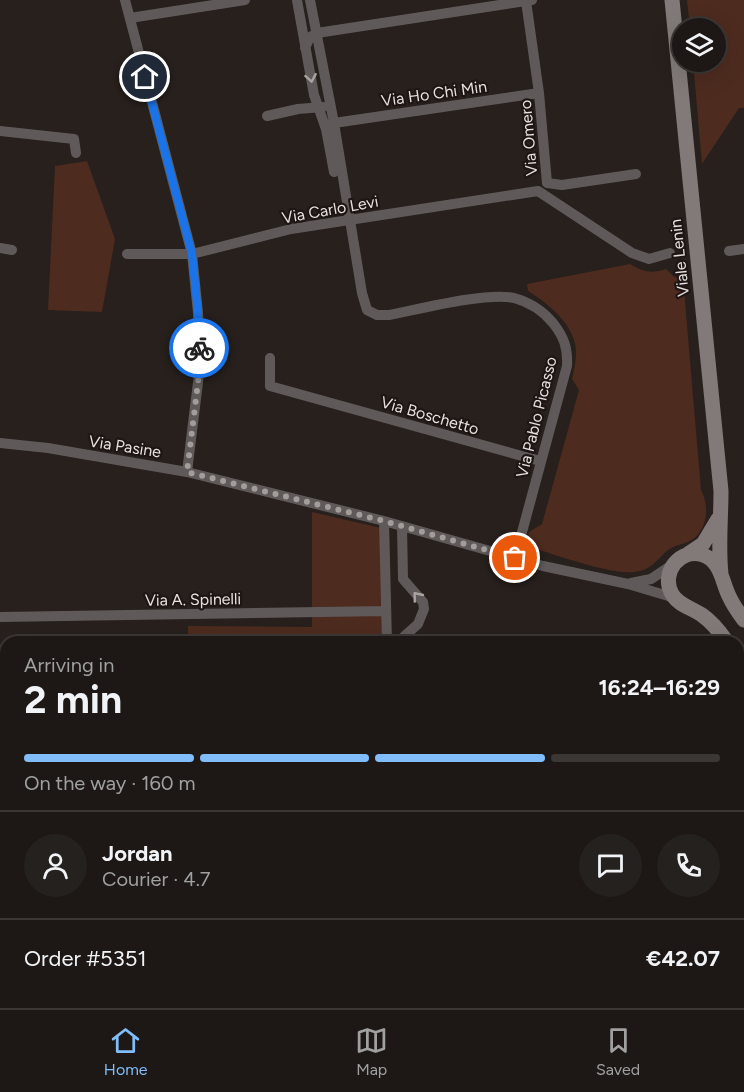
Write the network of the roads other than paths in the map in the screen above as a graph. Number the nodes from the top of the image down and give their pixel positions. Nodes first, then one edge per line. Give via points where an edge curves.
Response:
1 (125, 0) edge
2 (245, 0) edge
3 (299, 0) edge
4 (310, 0) edge
5 (672, 0) edge
6 (529, 1) edge
7 (130, 18) junction
8 (316, 33) junction
9 (305, 48) junction
10 (539, 93) junction
11 (325, 107) junction
12 (267, 116) dead end
13 (334, 123) junction
14 (0, 131) edge
15 (76, 153) dead end
16 (636, 174) dead end
17 (548, 183) junction
18 (538, 191) junction
19 (349, 220) junction
20 (0, 249) edge
21 (744, 249) edge
22 (12, 250) dead end
23 (729, 250) dead end
24 (127, 254) dead end
25 (192, 254) junction
26 (670, 254) dead end
27 (270, 358) dead end
28 (0, 443) edge
29 (540, 461) junction
30 (187, 472) junction
31 (721, 513) junction
32 (384, 521) junction
33 (402, 526) junction
34 (686, 555) junction
35 (385, 557) junction
36 (515, 558) junction
37 (402, 562) junction
38 (672, 565) junction
39 (721, 574) junction
40 (627, 584) junction
41 (675, 598) junction
42 (387, 616) junction
43 (0, 617) edge
44 (744, 620) edge
45 (387, 636) edge
46 (396, 636) edge
47 (404, 636) edge
48 (722, 636) edge

1 - 7 street
2 - 7 street
3 - 8 street via 309,31
3 - 9 street, Via Pablo Picasso
4 - 8 street, Via Pablo Picasso
5 - 31 main road, Viale Lenin
6 - 8 street
6 - 10 street, Via Omero
7 - 25 street
8 - 9 street
8 - 11 street, Via Pablo Picasso
9 -> 11 street, Via Pablo Picasso via 314,95
10 - 13 street, Via Ho Chi Min
10 - 17 street, Via Omero
11 - 12 street
11 - 13 street, Via Pablo Picasso
11 - 19 street, Via Pablo Picasso via 342,212
13 - 19 street, Via Pablo Picasso
14 - 15 street via 74,139
16 - 17 street, Via Omero via 562,185
17 - 18 street, Via Carlo Levi
18 - 19 street, Via Carlo Levi
18 - 26 street via 632,253 649,259
19 - 25 street, Via Carlo Levi via 291,229
19 - 29 street, Via Pablo Picasso via 367,310 377,315 486,298 512,298 530,303 555,325 568,350 567,366
20 - 22 street
21 - 23 street
24 - 25 street, Via Carlo Levi
25 - 30 street via 200,366
27 - 29 street, Via Boschetto via 270,386
28 - 30 street, Via Pasine
29 - 36 street, Via Pablo Picasso
30 - 32 street, Via Pasine
31 - 34 main road via 704,544
31 - 39 main road, Viale Lenin
32 - 33 street, Via Pasine
32 - 35 street
33 - 36 street, Via Pasine
33 - 37 street
34 - 38 main road
34 - 39 main road via 695,553 711,559
35 - 37 street via 395,553
35 - 42 street
36 - 40 street, Via Pasine
47 -> 37 street via 418,624 424,609 423,602 403,579
38 - 40 street via 651,579
38 - 41 main road via 668,582
39 - 44 main road via 730,600
40 - 41 street, Via Pasine
41 - 48 main road via 702,615
42 - 43 street, Via A. Spinelli
42 - 45 street
42 - 46 street

